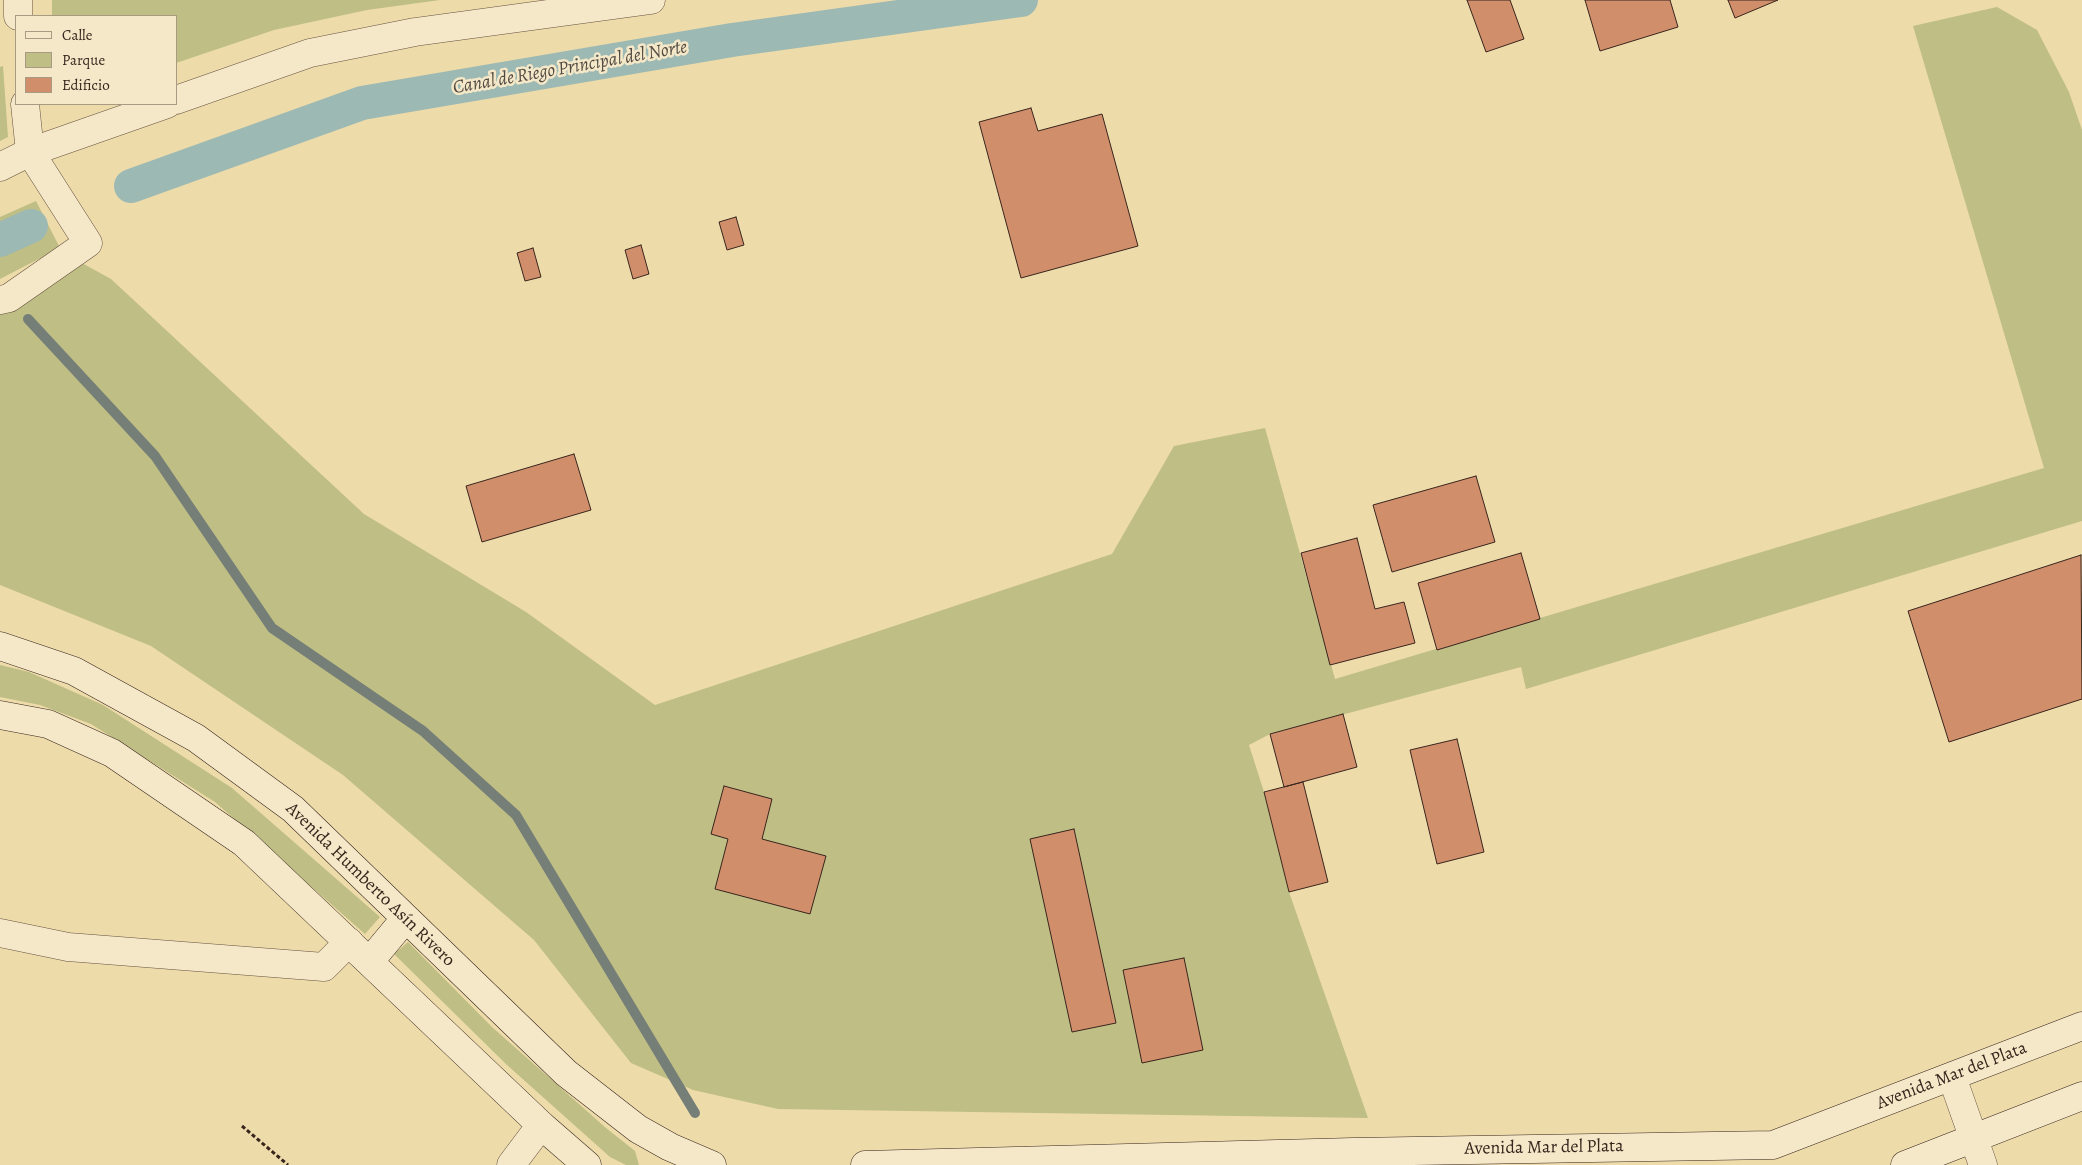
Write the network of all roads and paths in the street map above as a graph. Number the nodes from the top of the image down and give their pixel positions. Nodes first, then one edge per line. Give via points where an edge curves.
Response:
1 (18, 0) edge
2 (651, 0) edge
3 (18, 15) edge
4 (178, 99) edge
5 (24, 105) edge
6 (164, 105) edge
7 (30, 152) junction
8 (0, 167) edge
9 (0, 300) edge
10 (0, 646) edge
11 (0, 715) edge
12 (405, 919) junction
13 (0, 933) edge
14 (349, 942) junction
15 (370, 961) junction
16 (2082, 1026) edge
17 (1952, 1077) junction
18 (2082, 1096) edge
19 (541, 1125) junction
20 (242, 1126) dead end
21 (1974, 1138) junction
22 (288, 1165) edge
23 (511, 1165) edge
24 (587, 1165) edge
25 (712, 1165) edge
26 (865, 1165) edge
27 (1905, 1165) edge
28 (1983, 1165) edge

1 - 3 street
2 - 4 street via 415,32 310,53
5 - 7 street
6 - 7 street
7 - 8 street
7 - 9 street via 88,243 9,298
10 - 12 street, Avenida Humberto Asín Rivero via 74,671 196,738 293,809
11 - 14 street via 48,724 112,753 244,843
12 - 15 street
12 - 25 street, Avenida Humberto Asín Rivero via 566,1072 638,1129
13 - 14 street via 68,946 324,967
14 - 15 street
15 - 19 street
16 - 17 street, Avenida Mar del Plata
17 - 21 street
17 - 26 street, Avenida Mar del Plata via 1773,1145
18 - 21 street
19 - 23 street
19 - 24 street
20 - 22 path
21 - 27 street
21 - 28 street

